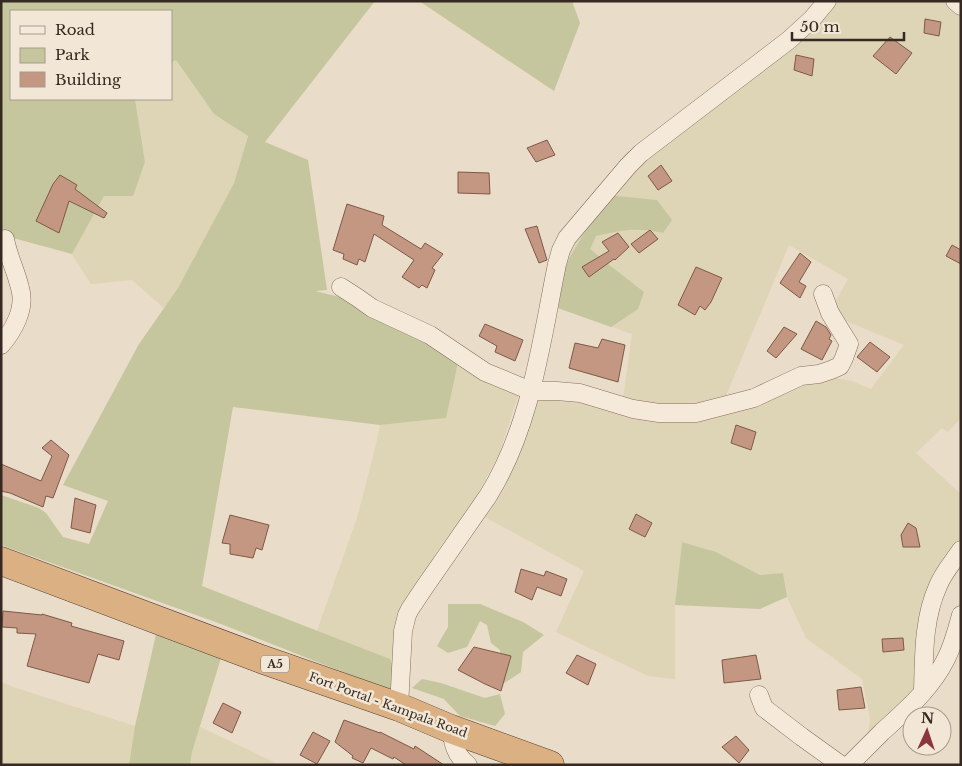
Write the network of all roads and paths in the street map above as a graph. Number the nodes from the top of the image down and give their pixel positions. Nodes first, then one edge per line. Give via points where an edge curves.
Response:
1 (828, 1) edge
2 (955, 1) edge
3 (961, 6) edge
4 (5, 239) dead end
5 (341, 288) dead end
6 (823, 294) dead end
7 (1, 345) edge
8 (531, 391) junction
9 (961, 550) edge
10 (1, 561) edge
11 (961, 615) edge
12 (923, 692) junction
13 (759, 695) dead end
14 (399, 707) junction
15 (451, 729) junction
16 (468, 765) edge
17 (550, 765) edge
18 (841, 765) edge
19 (849, 765) edge

1 - 8 street via 789,40 641,153 567,238 557,264
2 - 3 street
4 - 7 street via 21,290 22,305 16,322
5 - 8 street via 372,308 430,335 485,372
6 - 8 street via 830,313 849,344 840,366 802,376 754,398 696,413 659,413 580,394
8 - 14 street via 518,435 495,484 407,615 403,631
9 - 12 street via 938,585 928,616
10 - 14 highway, Fort Portal - Kampala Road / A5 via 252,656
11 - 12 street via 945,660
12 - 19 street
13 - 18 street via 764,708
14 - 15 highway, Fort Portal - Kampala Road / A5
15 - 16 street via 454,748
15 - 17 highway, Fort Portal - Kampala Road / A5

